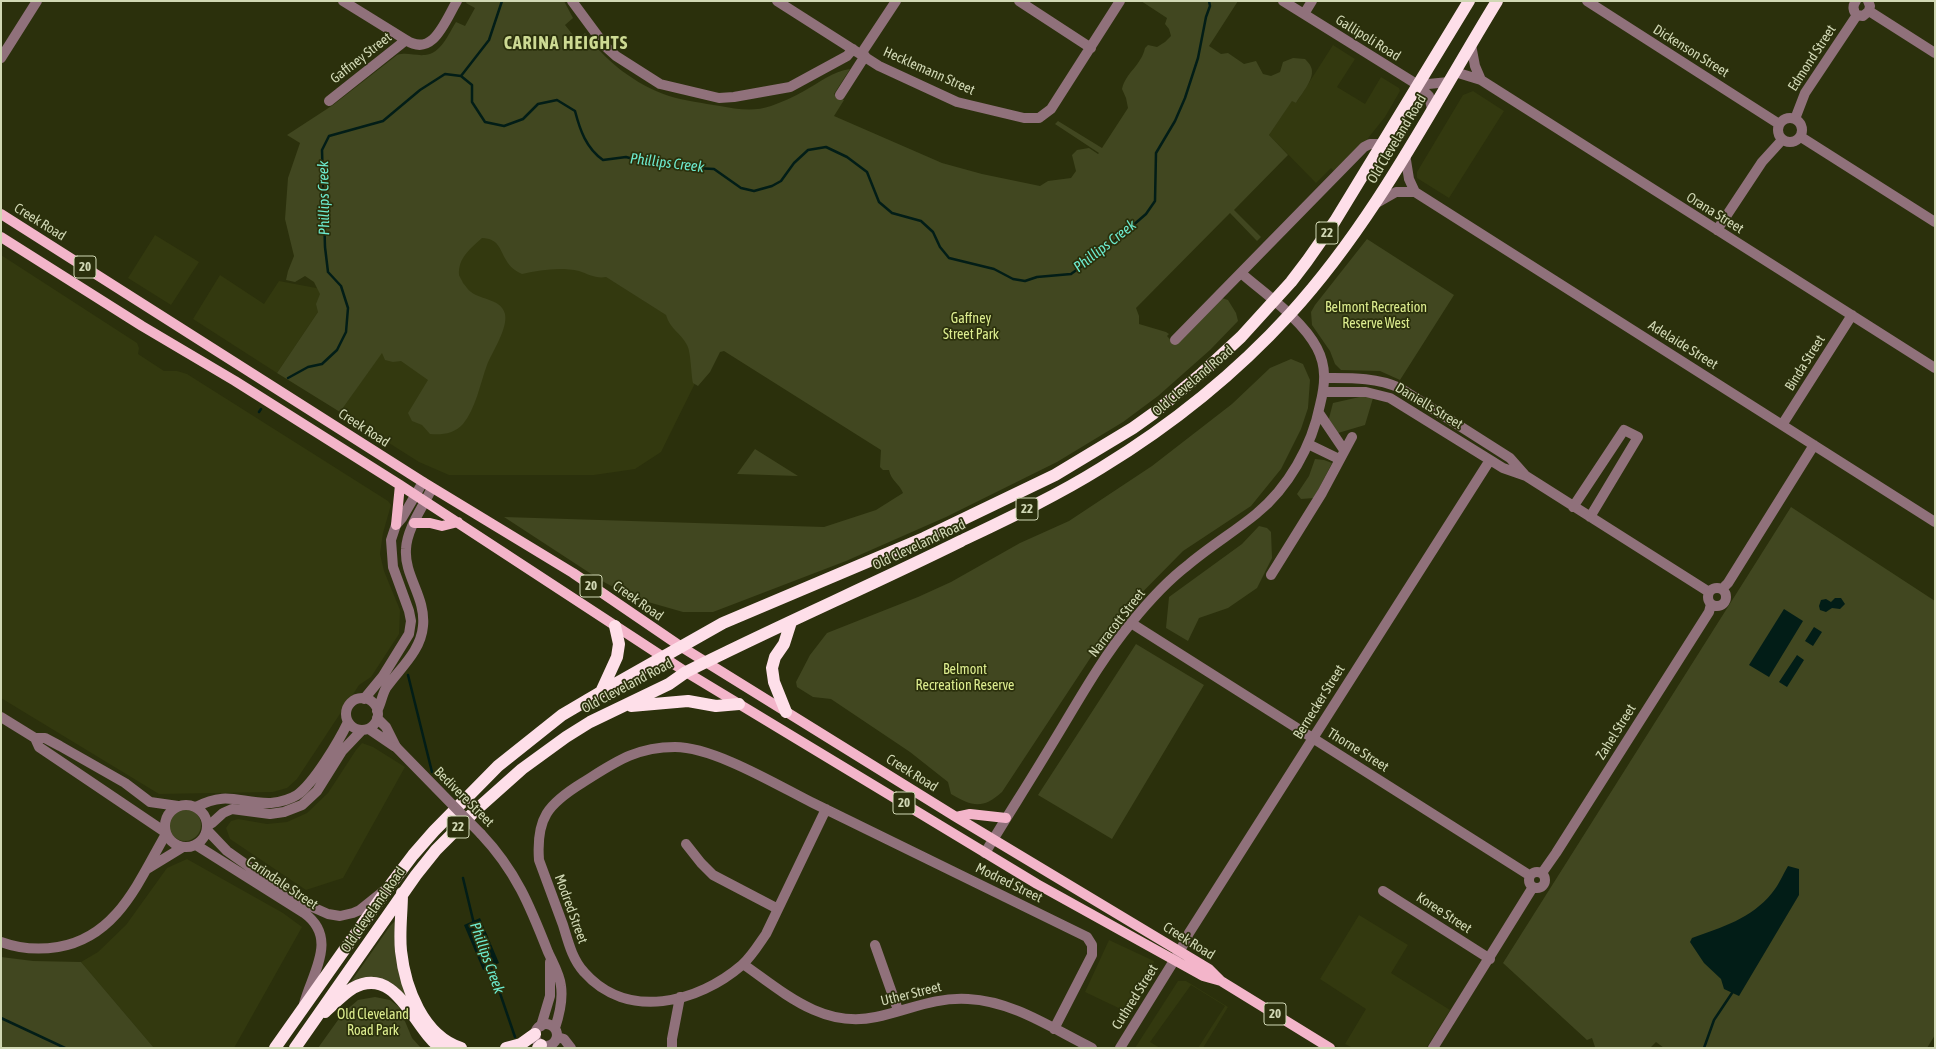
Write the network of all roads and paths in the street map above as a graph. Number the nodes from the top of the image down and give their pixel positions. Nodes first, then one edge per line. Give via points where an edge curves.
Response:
1 (38, 1) edge
2 (343, 1) edge
3 (457, 1) edge
4 (572, 1) edge
5 (777, 1) edge
6 (896, 1) edge
7 (1018, 1) edge
8 (1120, 1) edge
9 (1283, 1) edge
10 (1312, 1) edge
11 (1469, 1) edge
12 (1497, 1) edge
13 (1587, 1) edge
14 (1854, 1) edge
15 (1868, 6) edge
16 (1304, 14) junction
17 (1857, 15) junction
18 (406, 40) junction
19 (1471, 45) junction
20 (1091, 48) junction
21 (860, 53) junction
22 (1935, 53) edge
23 (1, 58) edge
24 (1452, 77) junction
25 (1481, 80) junction
26 (1418, 85) junction
27 (840, 95) dead end
28 (329, 101) dead end
29 (1432, 109) junction
30 (1795, 119) junction
31 (1780, 124) junction
32 (1800, 137) junction
33 (1782, 140) junction
34 (1382, 144) junction
35 (1405, 154) junction
36 (1415, 192) junction
37 (1375, 204) junction
38 (1, 214) edge
39 (1935, 222) edge
40 (1717, 230) junction
41 (1, 237) edge
42 (1241, 273) junction
43 (1273, 301) junction
44 (1289, 315) junction
45 (1852, 316) junction
46 (1175, 340) dead end
47 (1935, 368) edge
48 (1325, 378) junction
49 (1323, 392) junction
50 (1319, 413) junction
51 (1782, 425) junction
52 (1352, 436) dead end
53 (1308, 444) junction
54 (1814, 445) junction
55 (1342, 455) junction
56 (1490, 460) junction
57 (1526, 476) junction
58 (423, 482) junction
59 (400, 485) junction
60 (432, 488) junction
61 (416, 495) junction
62 (426, 501) junction
63 (1574, 506) junction
64 (1590, 517) junction
65 (458, 522) junction
66 (1935, 522) edge
67 (414, 523) junction
68 (396, 526) junction
69 (1271, 575) dead end
70 (1722, 589) junction
71 (1709, 592) junction
72 (1711, 604) junction
73 (791, 622) junction
74 (1131, 623) junction
75 (615, 626) junction
76 (680, 646) junction
77 (662, 657) junction
78 (705, 662) junction
79 (686, 672) junction
80 (382, 686) junction
81 (600, 692) junction
82 (364, 699) junction
83 (739, 704) junction
84 (626, 706) junction
85 (786, 712) junction
86 (378, 714) junction
87 (1, 717) edge
88 (348, 722) junction
89 (366, 729) junction
90 (35, 738) junction
91 (1313, 738) junction
92 (396, 748) junction
93 (178, 806) junction
94 (196, 807) junction
95 (826, 809) junction
96 (956, 816) junction
97 (1006, 818) junction
98 (207, 828) junction
99 (166, 833) junction
100 (993, 839) junction
101 (686, 844) dead end
102 (196, 845) junction
103 (183, 847) junction
104 (985, 853) junction
105 (147, 869) junction
106 (1542, 873) junction
107 (1529, 876) junction
108 (1533, 887) junction
109 (388, 888) junction
110 (1383, 891) dead end
111 (402, 893) junction
112 (778, 909) junction
113 (1, 942) edge
114 (875, 945) dead end
115 (1180, 951) junction
116 (550, 956) junction
117 (1490, 959) junction
118 (1174, 960) junction
119 (743, 964) junction
120 (1221, 981) junction
121 (680, 997) junction
122 (303, 1009) junction
123 (898, 1010) junction
124 (309, 1026) junction
125 (1054, 1029) junction
126 (538, 1030) junction
127 (556, 1033) junction
128 (543, 1047) edge
129 (275, 1048) edge
130 (294, 1048) edge
131 (441, 1048) edge
132 (461, 1048) edge
133 (506, 1048) edge
134 (571, 1048) edge
135 (672, 1048) edge
136 (1092, 1048) edge
137 (1120, 1048) edge
138 (1330, 1048) edge
139 (1433, 1048) edge

1 - 23 street
2 - 18 street
3 - 18 street, Gaffney Street via 434,39 426,45 415,46
4 - 21 street via 606,47 623,60 660,84 719,98 790,87 847,56
5 - 21 street, Hecklemann Street
6 - 21 street
7 - 20 street
8 - 20 street, Hecklemann Street
9 - 16 street, Gallipoli Road
10 - 16 street
11 - 26 highway, Old Cleveland Road / 22
12 - 19 highway, Old Cleveland Road / 22
13 - 31 street, Dickenson Street
14 - 17 street
15 - 17 street via 1865,15
15 - 22 street
16 - 26 street, Gallipoli Road
17 - 30 street, Edmond Street via 1805,92
18 - 28 street, Gaffney Street
19 - 24 highway, Old Cleveland Road / 22
19 - 25 street
20 - 21 street, Hecklemann Street via 1051,109 1039,118 1024,118 957,102 895,74
21 - 27 street
24 - 25 street, Orana Street
24 - 26 street
24 - 29 highway, Old Cleveland Road / 22
25 - 40 street, Orana Street
26 - 29 street via 1429,96
26 - 34 highway, Old Cleveland Road / 22
29 - 35 highway, Old Cleveland Road / 22
30 - 31 street via 1785,119
30 - 32 street via 1802,125
31 - 33 street via 1778,134
32 - 33 street via 1791,143
32 - 39 street
33 - 40 street via 1762,162
34 - 42 street, Old Cleveland Road via 1365,146
34 - 43 highway, Old Cleveland Road / 22 via 1321,242
35 - 36 street via 1409,179
35 - 37 highway, Old Cleveland Road / 22
36 - 37 street via 1396,192
36 - 51 street, Adelaide Street
37 - 44 highway, Old Cleveland Road / 22 via 1345,247
38 - 58 main road, Creek Road / 20
40 - 45 street, Orana Street
41 - 59 main road, Creek Road / 20
42 - 43 street
42 - 46 street, Old Cleveland Road
43 - 44 street
43 - 76 highway, Old Cleveland Road / 22 via 1241,337 1192,382 1154,413 1082,460 924,538 723,623
44 - 48 street via 1317,348
44 - 73 highway, Old Cleveland Road / 22 via 1191,405 1103,467 1008,519
45 - 47 street, Orana Street
45 - 51 street, Binda Street
48 - 49 street
48 - 57 street, Daniells Street via 1382,381 1400,388 1510,458
49 - 50 street, Narracott Street
49 - 56 street, Daniells Street via 1366,392 1390,398
50 - 53 street, Narracott Street
50 - 55 street
51 - 54 street, Adelaide Street
52 - 55 street
53 - 55 street
53 - 74 street, Narracott Street via 1296,467 1266,505 1187,565
54 - 66 street, Adelaide Street
54 - 70 street
55 - 69 street via 1322,493
56 - 57 street, Daniells Street via 1503,468
56 - 91 street, Bernecker Street
57 - 63 street, Daniells Street
58 - 60 main road, Creek Road / 20
58 - 61 street
59 - 61 main road, Creek Road / 20
59 - 68 main road
60 - 62 street
60 - 76 main road, Creek Road / 20 via 573,573
61 - 62 main road, Creek Road / 20
61 - 68 street
62 - 65 main road, Creek Road / 20
62 - 67 street
63 - 64 street, Daniells Street
63 - 64 street via 1624,430 1638,437
64 - 71 street, Daniells Street
65 - 67 main road via 442,526
65 - 75 main road, Creek Road / 20
67 - 80 street via 407,542 406,554 424,616 422,634 416,648
68 - 80 street via 391,540 391,558 411,621 409,634
70 - 71 street via 1712,588
70 - 72 street via 1726,596 1723,604
71 - 72 street via 1707,596
72 - 106 street, Zahel Street via 1700,626
73 - 78 highway, Old Cleveland Road / 22
73 - 85 highway via 772,668 774,682
74 - 91 street, Thorne Street
74 - 97 street, Narracott Street via 1109,653
75 - 77 main road, Creek Road / 20
75 - 81 highway via 619,644 618,657
76 - 77 highway, Old Cleveland Road / 22
76 - 78 main road, Creek Road / 20
77 - 79 main road, Creek Road / 20
77 - 81 highway, Old Cleveland Road / 22
78 - 79 highway, Old Cleveland Road / 22
78 - 85 main road, Creek Road / 20
79 - 83 main road, Creek Road / 20
79 - 84 highway, Old Cleveland Road / 22 via 669,684
80 - 82 street
80 - 86 street
81 - 109 highway, Old Cleveland Road / 22 via 562,715 498,766 434,831
82 - 86 street via 373,703
82 - 88 street via 355,700 348,707
83 - 84 highway via 716,706 688,701
83 - 104 main road, Creek Road / 20
84 - 111 highway, Old Cleveland Road / 22 via 590,722 517,774 436,850
85 - 96 main road, Creek Road / 20
86 - 89 street via 376,722
86 - 92 street, Bedivere Street
87 - 90 street
88 - 89 street via 354,728
88 - 94 street via 343,734 310,782 289,799 270,803 234,798 216,799
89 - 92 street, Bedivere Street
89 - 98 street via 342,751 317,791 302,804 284,812 270,814 232,809 223,813
90 - 93 street via 45,738 60,746 125,783 150,802
90 - 99 street via 39,747
91 - 107 street, Thorne Street
91 - 115 street, Bernecker Street
92 - 116 street, Bedivere Street, bridge via 494,847 517,880
93 - 94 street
93 - 99 street via 167,818
94 - 98 street via 204,815
95 - 112 street, Modred Street
95 - 121 street, Modred Street via 722,758 698,750 676,747 640,751 624,757 562,795 554,803 541,826 539,860 573,956 596,984 612,993 650,1003
95 - 125 street, Modred Street via 1087,937 1092,945 1092,955
96 - 97 main road via 970,814
96 - 100 main road, Creek Road / 20
97 - 100 street, Narracott Street
98 - 102 street via 205,836
98 - 109 street, Carindale Street via 227,851 310,906 328,914 340,916 354,913
99 - 103 street via 173,843
99 - 105 street
100 - 104 street, Narracott Street
100 - 115 main road, Creek Road / 20
101 - 112 street via 713,875
102 - 103 street
102 - 122 street, Carindale Street via 304,913 317,927 322,949
103 - 105 street
104 - 118 main road, Creek Road / 20
105 - 113 street via 122,908 95,934 72,944 46,949 17,948
106 - 107 street via 1536,871
106 - 108 street via 1545,878 1544,884 1538,888
107 - 108 street via 1528,881
108 - 117 street
109 - 122 highway, Old Cleveland Road / 22
110 - 117 street, Koree Street
111 - 124 highway, Old Cleveland Road / 22
111 - 132 highway via 402,952 414,998 421,1015 433,1030 443,1039
112 - 119 street, Modred Street via 759,944
114 - 123 street
115 - 118 street, Bernecker Street
115 - 120 main road, Creek Road / 20 via 1209,969
116 - 126 street, Bedivere Street via 550,996
116 - 127 street, Bedivere Street via 561,987
117 - 139 street
118 - 120 main road, Creek Road / 20 via 1203,976
118 - 137 street, Cuthred Street
119 - 121 street, Modred Street via 712,985
119 - 123 street, Uther Street via 806,1007 823,1015 858,1020
120 - 138 main road, Creek Road / 20
121 - 135 street
122 - 129 highway, Old Cleveland Road / 22
123 - 125 street, Uther Street via 946,998 970,999 991,1002 1018,1011
124 - 130 highway, Old Cleveland Road / 22
124 - 131 highway via 349,991 360,985 374,984 387,987 398,994 426,1034
125 - 136 street, Uther Street
126 - 127 street via 548,1025
126 - 128 street via 537,1041
126 - 133 highway via 522,1044
127 - 128 street via 552,1045
127 - 134 street

